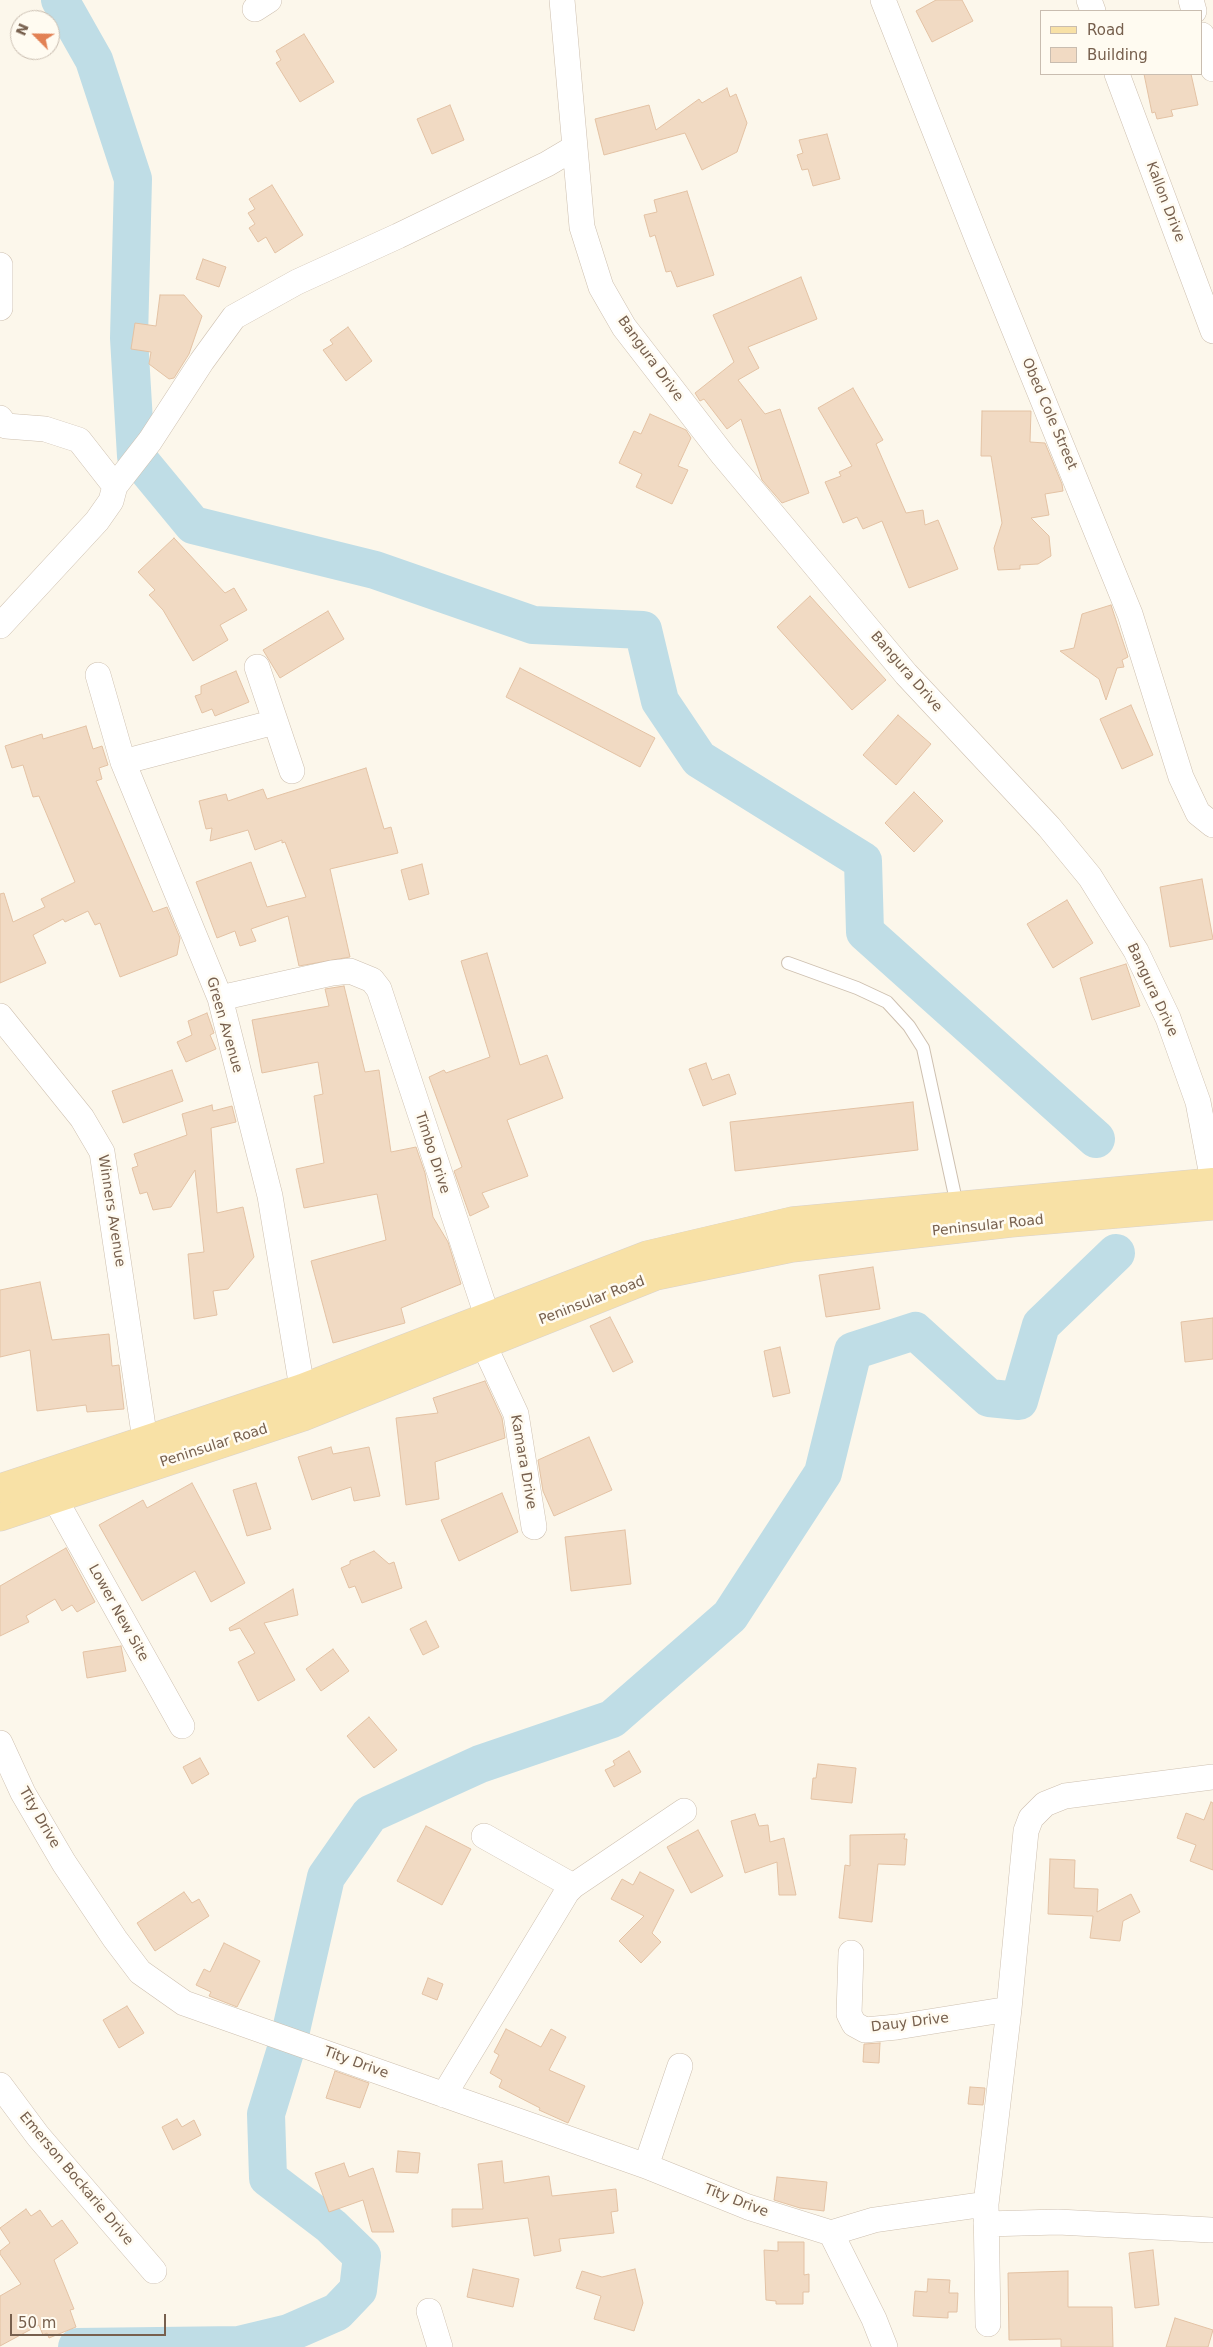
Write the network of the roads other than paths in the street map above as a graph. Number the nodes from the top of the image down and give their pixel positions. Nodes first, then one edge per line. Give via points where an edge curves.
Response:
1 (562, 0) edge
2 (883, 0) edge
3 (1203, 38) edge
4 (1213, 69) edge
5 (1117, 75) edge
6 (574, 148) junction
7 (0, 265) edge
8 (0, 308) edge
9 (1213, 331) edge
10 (0, 418) edge
11 (121, 478) junction
12 (0, 626) edge
13 (256, 667) dead end
14 (98, 675) dead end
15 (275, 722) junction
16 (123, 762) junction
17 (292, 771) dead end
18 (1213, 825) edge
19 (788, 963) dead end
20 (220, 998) junction
21 (0, 1016) edge
22 (1213, 1181) edge
23 (957, 1205) junction
24 (1213, 1206) edge
25 (487, 1316) junction
26 (484, 1344) junction
27 (302, 1388) junction
28 (145, 1440) junction
29 (153, 1467) junction
30 (0, 1488) edge
31 (55, 1499) junction
32 (0, 1517) edge
33 (534, 1527) dead end
34 (182, 1726) dead end
35 (0, 1743) edge
36 (1213, 1777) edge
37 (684, 1811) dead end
38 (484, 1836) dead end
39 (573, 1886) junction
40 (851, 1953) dead end
41 (1009, 2009) junction
42 (680, 2066) dead end
43 (0, 2085) edge
44 (444, 2095) junction
45 (646, 2166) junction
46 (986, 2214) junction
47 (1211, 2230) dead end
48 (831, 2233) junction
49 (154, 2271) dead end
50 (429, 2311) dead end
51 (988, 2324) dead end
52 (440, 2347) edge
53 (884, 2347) edge

1 - 6 street, Bangura Drive
2 - 18 street, Obed Cole Street via 1130,614 1181,777 1198,813
3 - 4 street
5 - 9 street, Kallon Drive
6 - 11 street via 415,228 297,282 234,317
6 - 22 street, Bangura Drive via 582,227 601,288 624,326 723,455 900,667 1049,826 1090,877 1136,951 1168,1018 1198,1102
7 - 8 street
10 - 11 street via 6,426 45,429 79,440
11 - 12 street via 97,521
13 - 15 street
14 - 16 street, Green Avenue
15 - 16 street
15 - 17 street
16 - 20 street, Green Avenue
19 - 23 lane via 887,1002 909,1026 923,1048
20 - 25 street, Timbo Drive via 332,973 350,971 372,980
20 - 27 street, Green Avenue via 270,1196
21 - 28 street, Winners Avenue via 82,1118 102,1152
22 - 23 main road, Peninsular Road
23 - 25 main road, Peninsular Road via 792,1221 647,1255
24 - 26 main road, Peninsular Road via 1012,1223 792,1248 656,1276
25 - 27 main road, Peninsular Road
26 - 29 main road, Peninsular Road via 303,1417
26 - 33 street, Kamara Drive via 516,1414
27 - 28 main road, Peninsular Road
28 - 29 street, Winners Avenue
28 - 30 main road, Peninsular Road
29 - 31 main road, Peninsular Road
31 - 32 main road, Peninsular Road
31 - 34 street, Lower New Site
35 - 44 street, Tity Drive via 23,1793 64,1862 140,1972 184,2003
36 - 41 street via 1066,1796 1044,1804 1032,1818 1026,1832
37 - 39 street
38 - 39 street
39 - 44 street
40 - 41 street, Dauy Drive via 849,2014 854,2024 865,2030
41 - 46 street
42 - 45 street
43 - 49 street, Emerson Bockarie Drive via 38,2136
44 - 45 street, Tity Drive
45 - 48 street, Tity Drive via 748,2207
46 - 47 street via 1058,2222
46 - 48 street via 874,2220
46 - 51 street
48 - 53 street
50 - 52 street

